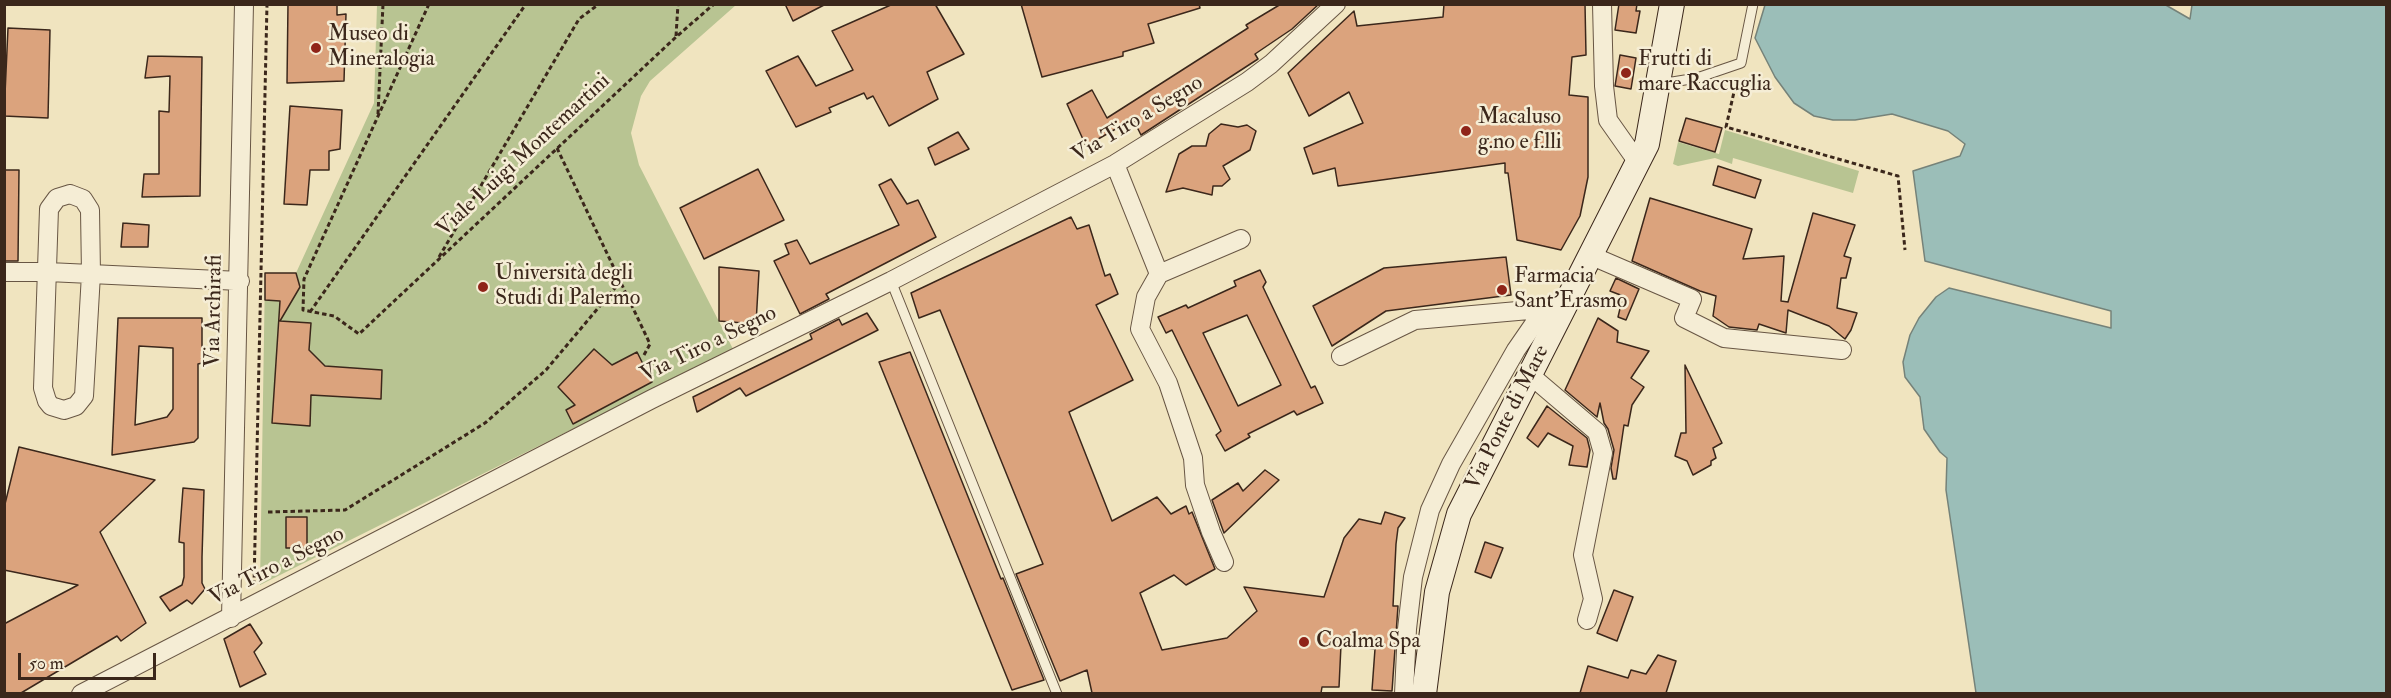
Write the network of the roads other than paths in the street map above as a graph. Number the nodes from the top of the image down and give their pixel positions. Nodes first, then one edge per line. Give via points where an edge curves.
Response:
1 (244, 4) edge
2 (1336, 4) edge
3 (1602, 4) edge
4 (1672, 4) edge
5 (1753, 4) edge
6 (1658, 84) junction
7 (1115, 164) junction
8 (1639, 164) junction
9 (1241, 240) dead end
10 (1592, 256) junction
11 (4, 272) edge
12 (48, 272) junction
13 (91, 274) junction
14 (1159, 274) junction
15 (240, 281) junction
16 (891, 281) junction
17 (1555, 307) junction
18 (1842, 350) dead end
19 (1341, 356) dead end
20 (1530, 375) junction
21 (1224, 562) dead end
22 (231, 618) junction
23 (1587, 620) dead end
24 (1417, 692) edge
25 (81, 693) edge
26 (1057, 693) edge

1 - 15 street, Via Archirafi
2 - 7 street, Via Tiro a Segno via 1247,82
3 - 8 street via 1608,120
4 - 6 main road, Via Ponte di Mare
5 - 6 lane via 1740,63 1697,78
6 - 8 main road, Via Ponte di Mare via 1647,144
7 - 14 street
7 - 16 street, Via Tiro a Segno
8 - 10 main road, Via Ponte di Mare
9 - 14 street
10 - 17 main road, Via Ponte di Mare
10 - 18 street via 1692,299 1684,318 1724,338
11 - 12 street
12 - 13 street
12 - 13 street via 49,209 57,198 70,194 83,199 90,210
12 - 13 street via 44,395 51,406 64,410 76,406 84,396
13 - 15 street
14 - 21 street via 1146,297 1140,329 1168,383 1193,458 1195,485
15 - 22 street, Via Archirafi
16 - 22 street, Via Tiro a Segno via 652,399
16 - 26 lane
17 - 19 street via 1415,320
17 - 20 main road, Via Ponte di Mare
17 - 24 street via 1516,350 1456,453 1430,510 1413,577 1407,629
20 - 23 street via 1597,432 1603,453 1583,555 1593,599
20 - 24 main road, Via Ponte di Mare via 1459,514 1437,592
22 - 25 street, Via Tiro a Segno

